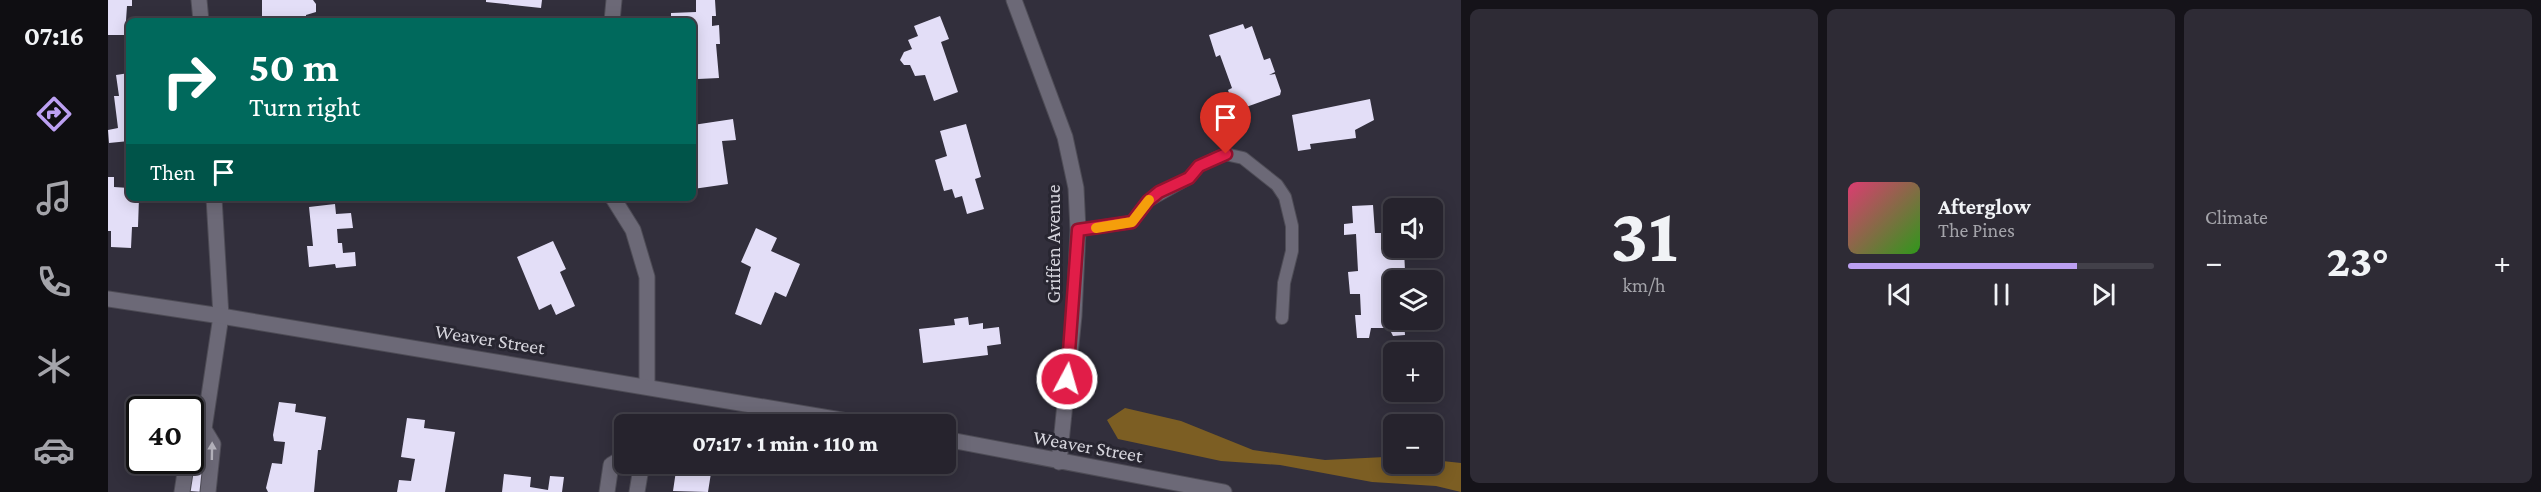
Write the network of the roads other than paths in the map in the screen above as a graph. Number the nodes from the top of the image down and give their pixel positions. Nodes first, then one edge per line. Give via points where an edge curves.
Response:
1 (199, 0) edge
2 (614, 0) edge
3 (1014, 0) edge
4 (201, 18) edge
5 (612, 18) edge
6 (214, 201) edge
7 (615, 201) edge
8 (1078, 230) junction
9 (108, 299) edge
10 (221, 316) junction
11 (1282, 318) dead end
12 (647, 386) junction
13 (808, 414) edge
14 (204, 429) joint
15 (956, 441) edge
16 (1059, 462) junction
17 (614, 463) edge
18 (185, 474) edge
19 (640, 474) edge
20 (182, 492) edge
21 (208, 492) edge
22 (607, 492) edge
23 (638, 492) edge
24 (1224, 492) edge

1 - 4 street
2 - 5 street
3 - 8 street, Griffen Avenue via 1065,137 1076,188
6 - 10 street
7 - 12 street via 633,230 647,277
8 - 11 lane via 1132,222 1148,201 1189,178 1199,166 1226,154 1243,158 1286,197 1292,251 1284,283
8 - 16 street, Griffen Avenue via 1074,316
9 - 10 street, Weaver Street
10 - 12 street, Weaver Street
10 - 14 street
12 - 13 street, Weaver Street
21 -> 14 street via 213,444
15 - 16 street, Weaver Street
16 - 24 street, Weaver Street
17 - 22 street
18 - 20 street
19 - 23 street

